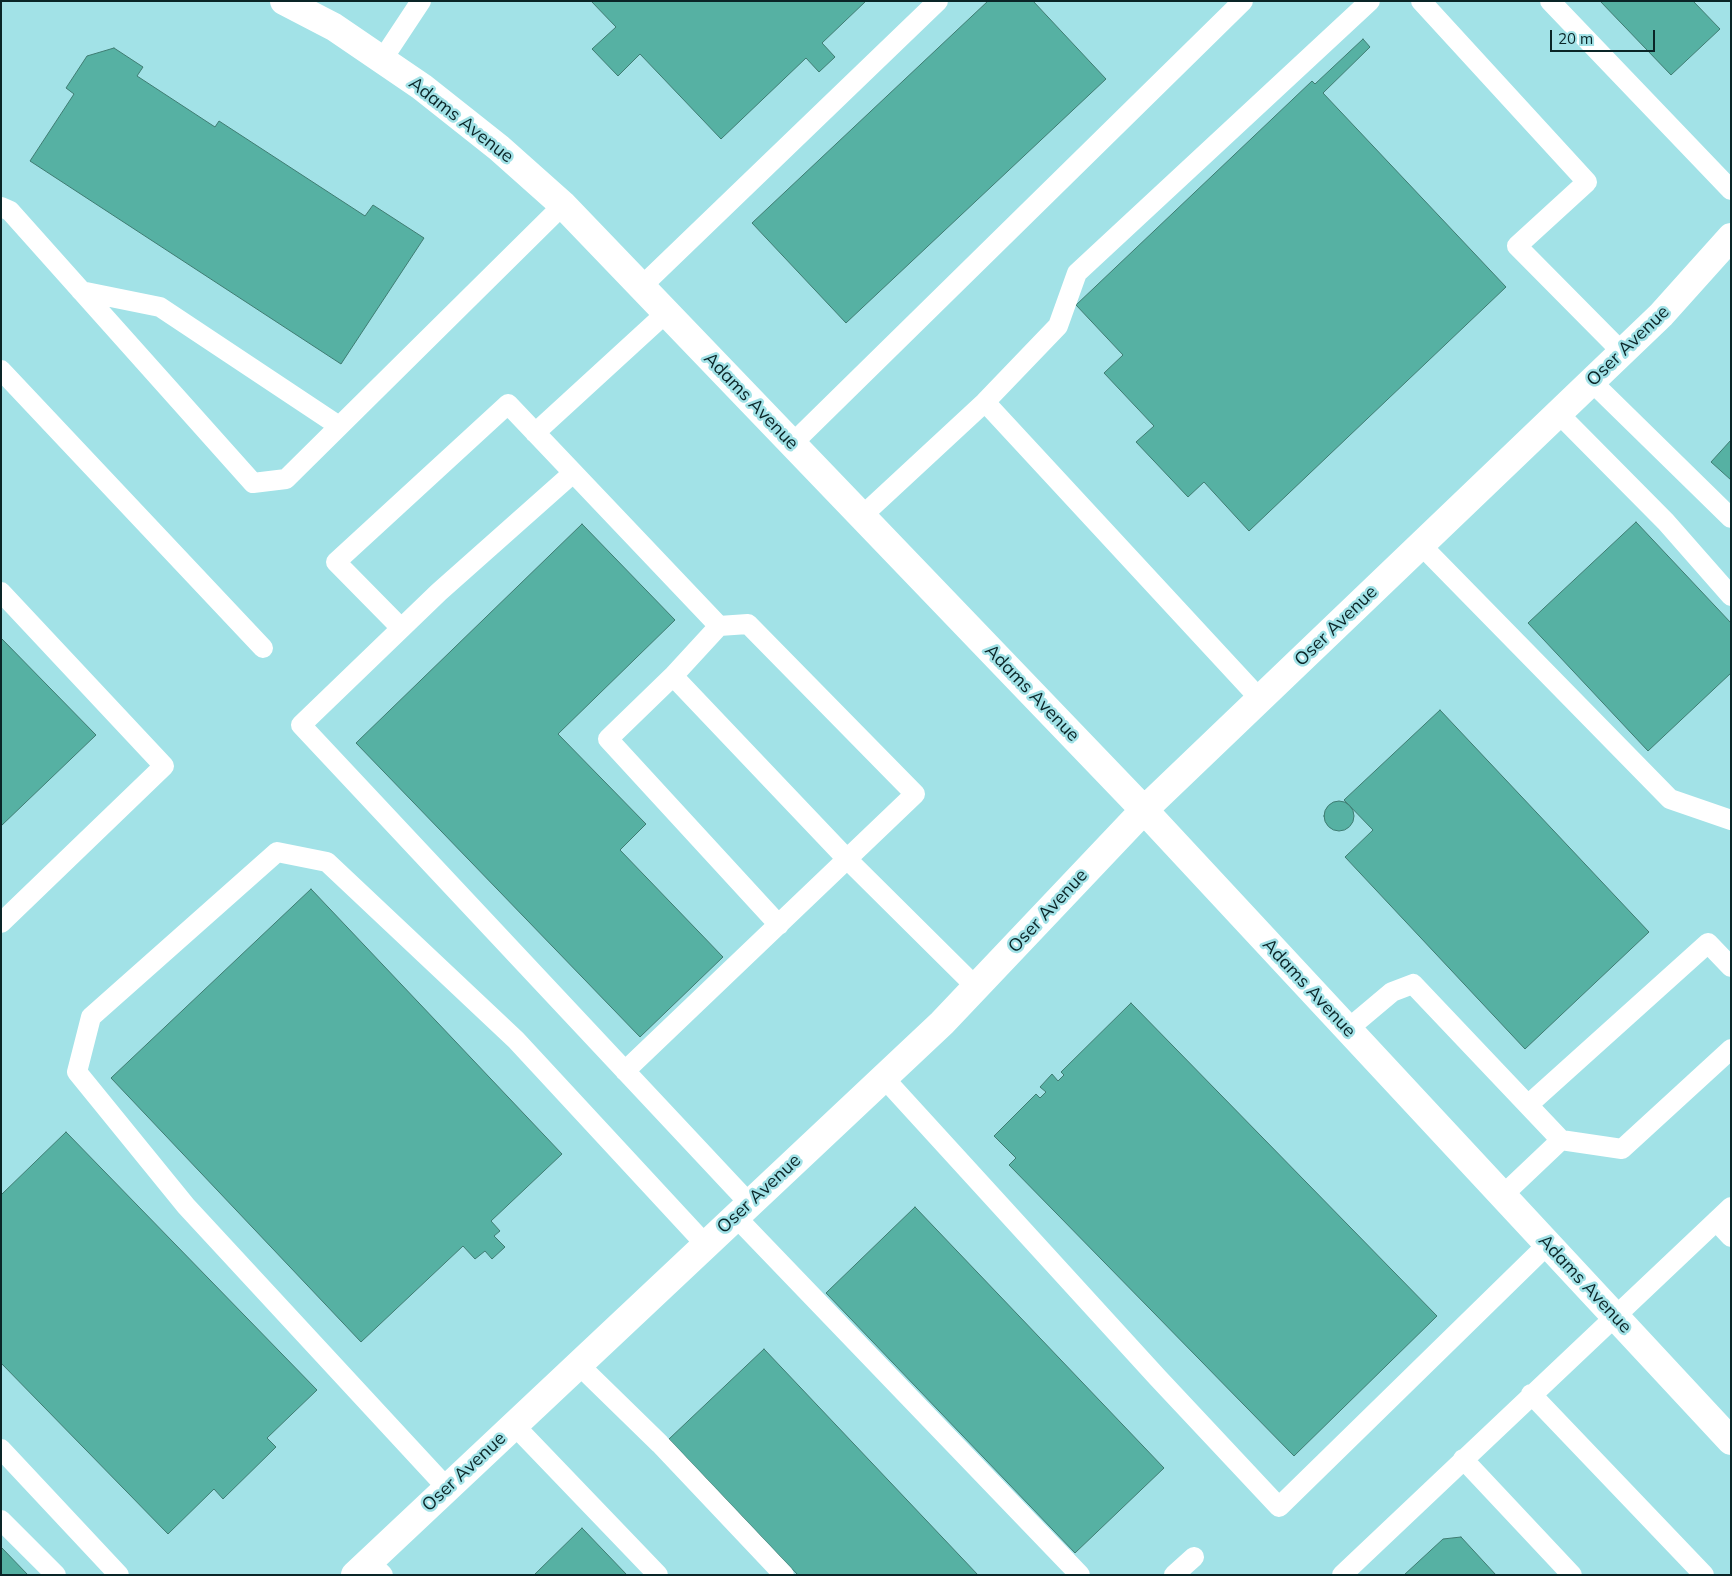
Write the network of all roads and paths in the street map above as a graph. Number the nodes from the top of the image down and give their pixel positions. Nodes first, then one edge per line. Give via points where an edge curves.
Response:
1 (284, 1) edge
2 (421, 1) edge
3 (938, 1) edge
4 (1243, 1) edge
5 (1370, 1) edge
6 (1421, 1) edge
7 (1550, 1) edge
8 (382, 60) junction
9 (1731, 190) edge
10 (563, 205) junction
11 (1, 207) edge
12 (1730, 239) edge
13 (641, 287) junction
14 (82, 291) junction
15 (666, 313) junction
16 (1622, 352) junction
17 (1, 370) edge
18 (1591, 381) junction
19 (985, 402) junction
20 (1558, 414) junction
21 (339, 426) junction
22 (536, 433) junction
23 (792, 444) junction
24 (573, 473) junction
25 (862, 516) junction
26 (1731, 518) edge
27 (1421, 545) junction
28 (1, 592) edge
29 (1731, 596) edge
30 (719, 626) junction
31 (401, 628) junction
32 (263, 648) dead end
33 (673, 676) junction
34 (1260, 699) junction
35 (1144, 810) junction
36 (1731, 820) edge
37 (848, 860) junction
38 (1, 923) edge
39 (779, 924) junction
40 (1731, 967) edge
41 (976, 987) junction
42 (1348, 1029) junction
43 (1731, 1049) edge
44 (626, 1071) junction
45 (884, 1078) junction
46 (1528, 1105) junction
47 (1561, 1140) junction
48 (1502, 1196) junction
49 (1731, 1207) edge
50 (742, 1210) junction
51 (1716, 1221) junction
52 (1731, 1237) edge
53 (705, 1244) junction
54 (1548, 1244) junction
55 (1614, 1316) junction
56 (578, 1364) junction
57 (1531, 1394) junction
58 (514, 1425) junction
59 (1731, 1441) edge
60 (1, 1449) edge
61 (1463, 1459) junction
62 (446, 1488) junction
63 (1, 1520) edge
64 (1194, 1557) dead end
65 (369, 1570) edge
66 (56, 1575) edge
67 (119, 1575) edge
68 (658, 1575) edge
69 (784, 1575) edge
70 (1080, 1575) edge
71 (1174, 1575) edge
72 (1342, 1575) edge
73 (1572, 1575) edge
74 (1704, 1575) edge

1 - 8 street, Adams Avenue via 334,27
2 - 8 lane
3 - 13 lane
4 - 23 lane
5 - 19 lane via 1077,273 1058,326
6 - 16 lane via 1587,182 1517,246
7 - 9 lane
8 - 10 street, Adams Avenue via 499,148
10 - 13 street, Adams Avenue
10 - 21 lane
11 - 14 lane via 10,211
12 - 16 street, Oser Avenue via 1661,315
13 - 15 street, Adams Avenue
14 - 21 lane via 160,307
14 - 21 lane via 252,483 286,479
15 - 22 lane
15 - 23 street, Adams Avenue
16 - 18 street, Oser Avenue
17 - 32 lane
18 - 20 street, Oser Avenue
18 - 26 lane
19 - 25 lane
19 - 34 lane
20 - 27 street, Oser Avenue
20 - 29 lane via 1666,522
22 - 24 lane
22 - 31 lane via 508,404 336,562
23 - 25 street, Adams Avenue
24 - 30 lane
24 - 31 lane
25 - 35 street, Adams Avenue
27 - 34 street, Oser Avenue
27 - 36 lane via 1670,799
28 - 38 lane via 164,766
30 - 33 lane
30 - 37 lane via 748,624 914,794
31 - 44 lane via 301,726
33 - 37 lane
33 - 39 lane via 608,739
34 - 35 street, Oser Avenue
35 - 41 street, Oser Avenue
35 - 42 street, Adams Avenue
37 - 39 lane
37 - 41 lane
39 - 44 lane
40 - 46 lane via 1708,943
41 - 45 street, Oser Avenue
42 - 46 lane via 1392,992 1413,984
42 - 48 street, Adams Avenue
43 - 47 lane via 1622,1149
44 - 50 lane
45 - 50 street, Oser Avenue
45 - 54 lane via 1278,1507
46 - 47 lane
47 - 48 lane
48 - 54 street, Adams Avenue
49 - 51 lane
50 - 53 street, Oser Avenue
50 - 70 lane
51 - 52 lane
51 - 55 lane
53 - 56 street, Oser Avenue
53 - 62 lane via 516,1040 327,862 277,852 91,1017 77,1072 186,1206
54 - 55 street, Adams Avenue
55 - 57 lane
55 - 59 street, Adams Avenue
56 - 58 street, Oser Avenue
56 - 69 lane via 660,1444
57 - 61 lane
57 - 74 lane
58 - 62 street, Oser Avenue
58 - 68 lane
60 - 67 lane
61 - 72 lane
61 - 73 lane
62 - 65 street, Oser Avenue
63 - 66 lane
64 - 71 lane

